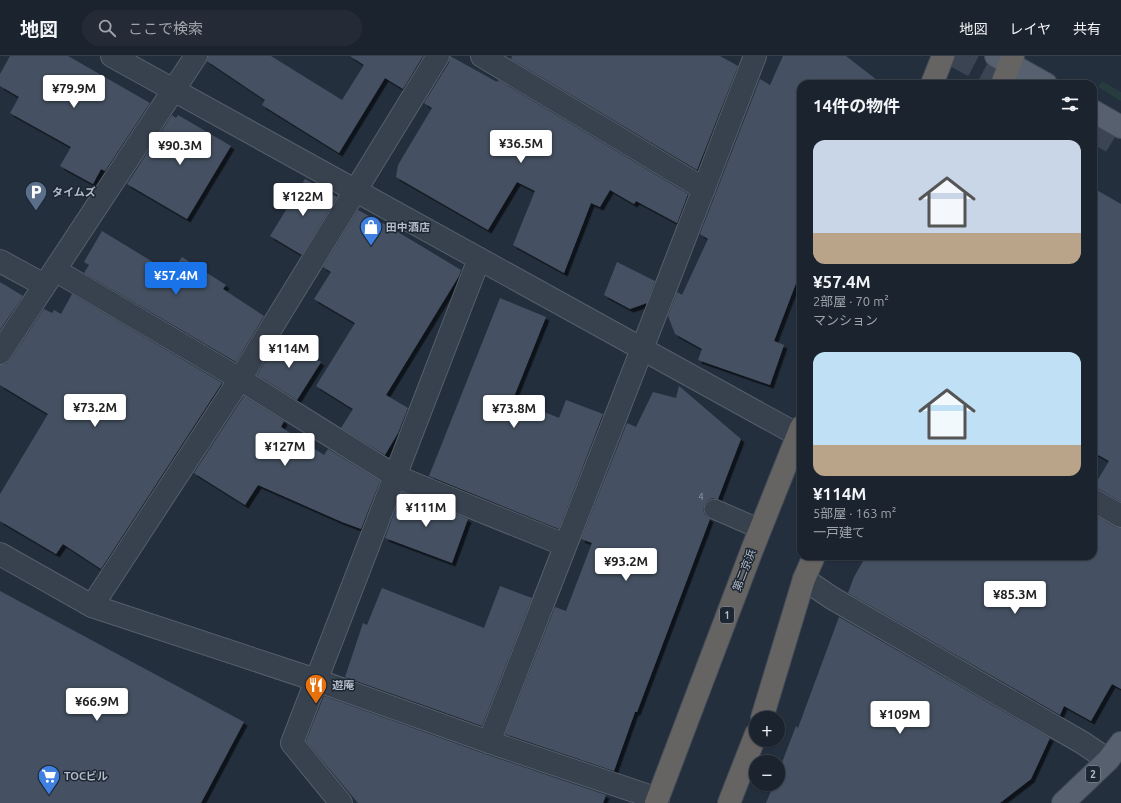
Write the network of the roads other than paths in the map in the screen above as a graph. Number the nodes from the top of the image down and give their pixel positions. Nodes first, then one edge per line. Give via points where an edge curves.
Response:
1 (112, 56) edge
2 (196, 56) edge
3 (438, 56) edge
4 (482, 56) edge
5 (755, 56) edge
6 (943, 56) edge
7 (1006, 59) edge
8 (934, 80) edge
9 (1003, 80) edge
10 (1040, 80) edge
11 (174, 90) junction
12 (1097, 113) edge
13 (1121, 127) edge
14 (704, 189) junction
15 (356, 191) junction
16 (479, 259) junction
17 (0, 261) edge
18 (50, 277) junction
19 (642, 349) junction
20 (0, 353) edge
21 (240, 379) junction
22 (797, 430) edge
23 (797, 436) edge
24 (395, 476) junction
25 (1097, 502) edge
26 (714, 509) dead end
27 (1121, 516) edge
28 (760, 529) junction
29 (565, 545) junction
30 (0, 554) edge
31 (812, 560) edge
32 (804, 579) junction
33 (92, 606) junction
34 (316, 680) junction
35 (764, 711) edge
36 (489, 742) junction
37 (751, 747) edge
38 (1114, 752) edge
39 (657, 801) edge
40 (341, 803) edge
41 (729, 803) edge
42 (1063, 803) edge

1 - 11 street
2 - 11 street
3 - 15 street
4 - 14 street
5 - 14 street
6 - 8 highway
7 - 9 highway
7 - 10 main road
11 - 15 street
11 - 18 street
12 - 13 main road
14 - 19 street
15 - 16 street
15 - 21 street
16 - 19 street
16 - 24 street
17 - 18 street
18 - 20 street
18 - 21 street
19 - 22 street
19 - 29 street
21 - 24 street
21 - 33 street
23 - 28 highway, 第二京浜 / 1
24 - 29 street
24 - 34 street
25 - 27 street
26 - 28 lane
28 - 39 highway, 第二京浜 / 1
29 - 36 street
30 - 33 street
31 - 32 highway
32 - 35 highway
32 - 38 street via 832,598 1083,743
33 - 34 street
34 - 36 street
34 - 40 street via 292,743
36 - 39 street
37 - 41 highway
38 - 42 main road, 2

